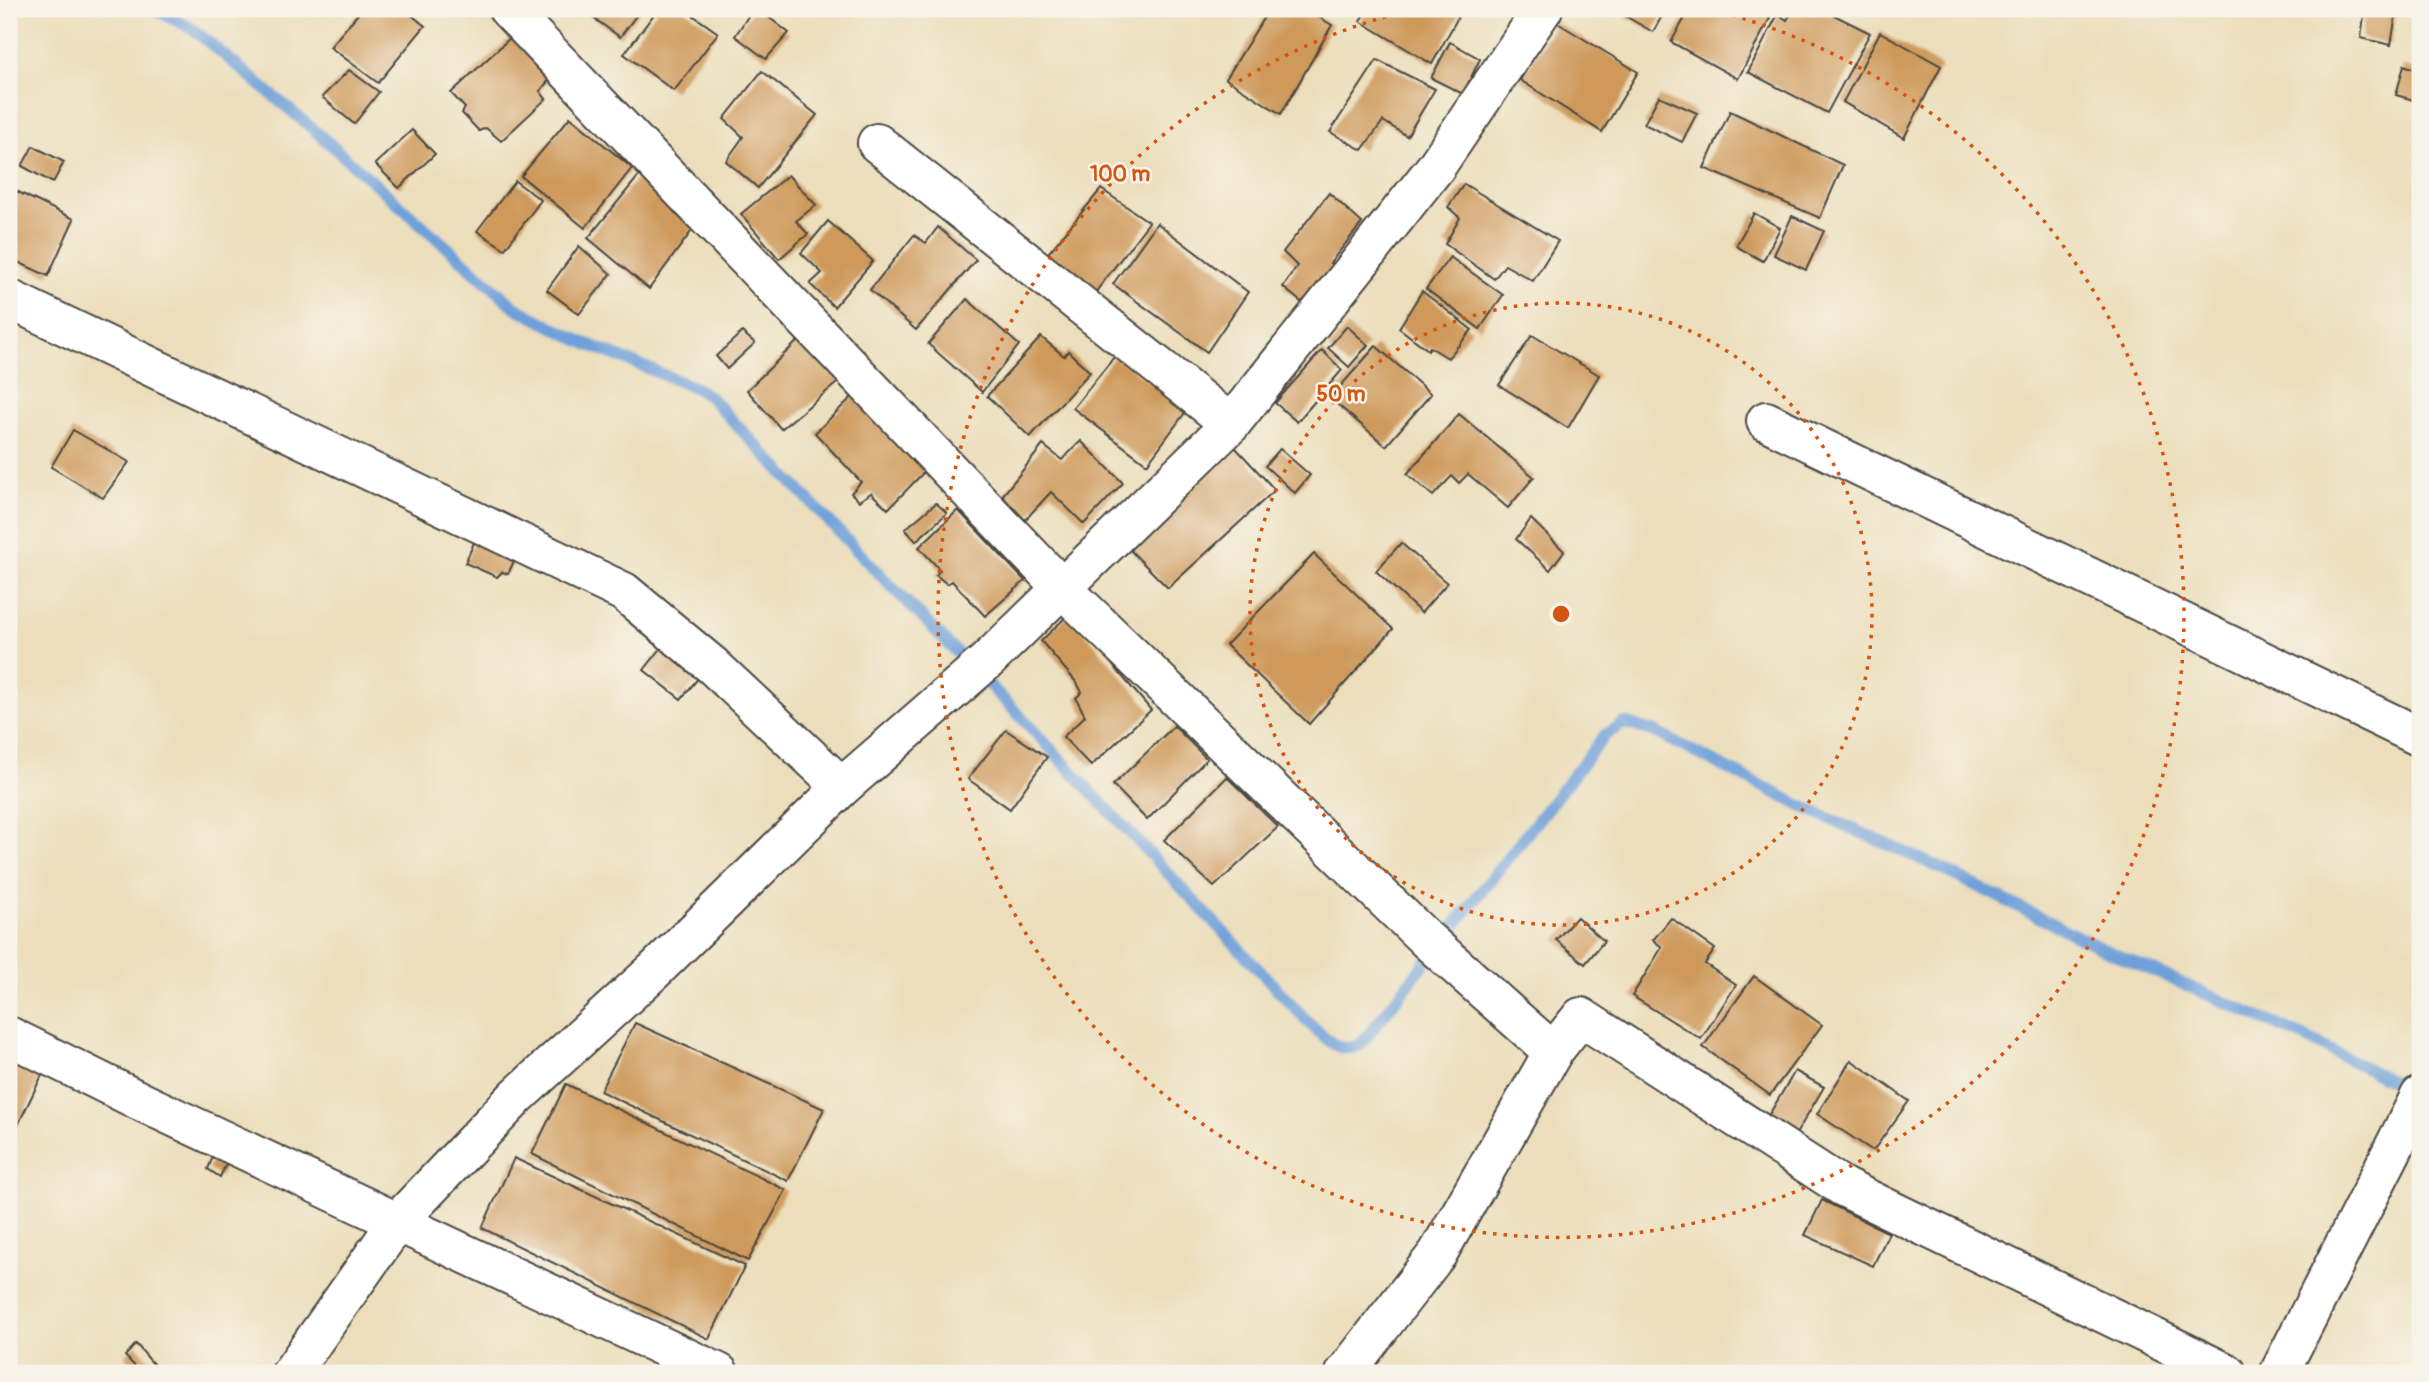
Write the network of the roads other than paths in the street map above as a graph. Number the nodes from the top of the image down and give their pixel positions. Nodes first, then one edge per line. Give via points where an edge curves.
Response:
1 (508, 9) edge
2 (1543, 9) edge
3 (877, 143) dead end
4 (9, 299) edge
5 (1766, 421) dead end
6 (1231, 424) junction
7 (1062, 587) junction
8 (2420, 737) edge
9 (842, 787) junction
10 (9, 1036) edge
11 (1553, 1052) junction
12 (2417, 1103) edge
13 (398, 1221) junction
14 (291, 1373) edge
15 (719, 1373) edge
16 (1345, 1373) edge
17 (2227, 1373) edge
18 (2279, 1373) edge

1 - 7 street
2 - 6 street via 1435,169
3 - 6 street
4 - 9 street via 624,592 713,666
5 - 8 street
6 - 7 street
7 - 9 street via 976,672
7 - 11 street via 1438,949
9 - 13 street via 517,1096
10 - 13 street
11 - 16 street via 1438,1254
11 - 17 street via 1581,1017 1843,1187
12 - 18 street
13 - 14 street
13 - 15 street

